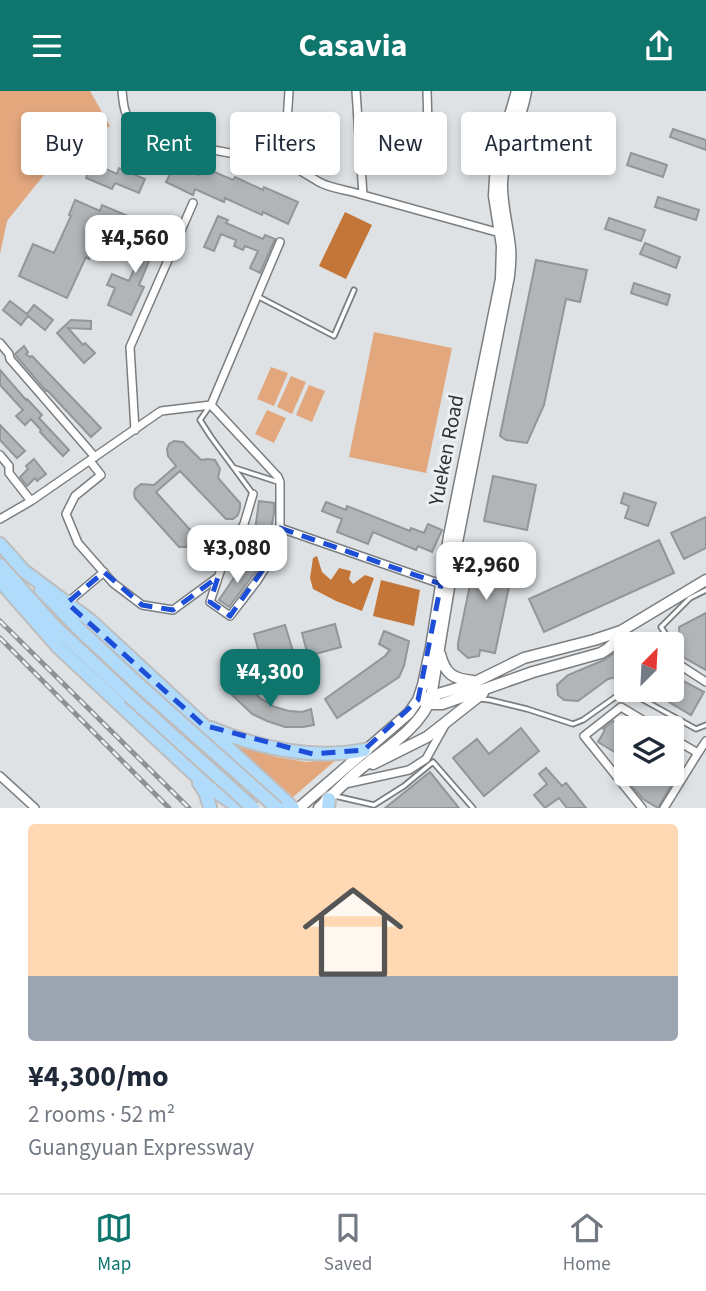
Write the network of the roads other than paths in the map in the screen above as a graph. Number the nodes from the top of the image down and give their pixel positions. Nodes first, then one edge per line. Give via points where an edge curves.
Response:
1 (122, 91) edge
2 (289, 91) edge
3 (356, 91) edge
4 (427, 91) edge
5 (517, 91) edge
6 (526, 91) edge
7 (288, 112) edge
8 (428, 112) edge
9 (230, 154) edge
10 (307, 175) edge
11 (363, 195) junction
12 (193, 203) dead end
13 (500, 233) junction
14 (280, 242) dead end
15 (354, 290) dead end
16 (257, 296) junction
17 (0, 343) edge
18 (211, 405) junction
19 (135, 430) junction
20 (0, 455) edge
21 (93, 459) junction
22 (233, 468) junction
23 (280, 482) junction
24 (253, 494) joint
25 (31, 501) junction
26 (0, 519) edge
27 (280, 528) junction
28 (0, 544) edge
29 (0, 565) edge
30 (24, 571) junction
31 (104, 572) junction
32 (218, 577) junction
33 (706, 580) edge
34 (0, 581) edge
35 (441, 584) junction
36 (706, 590) edge
37 (67, 603) junction
38 (621, 631) junction
39 (665, 632) edge
40 (439, 651) junction
41 (684, 668) edge
42 (477, 681) junction
43 (706, 682) edge
44 (491, 687) junction
45 (475, 699) junction
46 (418, 700) junction
47 (430, 701) junction
48 (637, 716) edge
49 (445, 724) junction
50 (204, 725) junction
51 (706, 725) edge
52 (706, 741) edge
53 (226, 745) junction
54 (684, 745) edge
55 (364, 750) junction
56 (698, 753) junction
57 (430, 759) junction
58 (357, 772) junction
59 (194, 773) junction
60 (614, 773) edge
61 (0, 776) edge
62 (267, 784) junction
63 (345, 784) junction
64 (624, 786) edge
65 (327, 802) edge
66 (373, 806) edge
67 (210, 807) edge
68 (35, 808) edge
69 (240, 808) edge
70 (253, 808) edge
71 (278, 808) edge
72 (293, 808) edge
73 (299, 808) edge
74 (473, 808) edge
75 (642, 808) edge
76 (664, 808) edge

1 - 9 street via 127,117 146,132
2 - 7 street
3 - 11 street
4 - 8 street
5 - 13 main road, Yueken Road via 497,160 494,196
6 - 40 main road, Yueken Road via 502,181 511,251 509,275
10 - 11 street via 324,185
11 - 13 street
12 - 19 street via 130,347
13 - 35 main road, Yueken Road via 501,279
14 - 16 street
15 - 16 lane via 334,336
16 - 18 street
17 - 21 street
18 - 19 street via 161,411
18 - 22 lane via 200,420
18 - 23 street
19 - 21 street
20 - 25 street
21 - 25 street
21 - 31 street via 101,475 75,496 66,514 78,543
22 - 23 lane
22 - 24 lane
23 - 27 street
24 - 32 street
25 - 26 street
27 - 32 street via 272,557 230,615 209,602
27 - 35 street
28 - 30 highway
29 - 70 highway, bridge via 44,615
30 - 37 highway
30 - 71 highway, bridge via 81,631
31 - 32 street via 142,605 173,610
31 - 37 street
33 - 38 main road
34 - 59 highway via 58,647
35 - 46 main road, Yueken Road
36 - 39 lane via 690,598 662,627
37 - 50 highway
38 - 42 main road via 524,658
38 - 44 main road via 616,642 601,653
40 - 42 main road via 450,674
40 - 47 main road, Yueken Road
41 - 43 street
42 - 47 main road
44 - 45 main road
44 - 47 main road via 442,704
45 - 49 main road
45 - 51 lane via 573,724 629,692 696,729
46 - 47 main road
46 - 55 main road, Yueken Road
47 - 58 main road, Yueken Road via 413,726
48 - 60 street via 621,706 584,736
49 - 57 street
49 - 58 main road
50 - 53 highway
50 - 55 highway via 261,745 313,754
52 - 56 street
53 - 59 highway via 224,764 217,771
53 - 62 highway
54 - 56 street
55 - 73 main road, Yueken Road
56 - 76 street
57 - 63 street via 408,770
57 - 66 lane via 404,786
57 - 74 lane
58 - 63 main road, Yueken Road
59 - 67 highway
59 - 69 highway
61 - 68 street
62 - 71 highway
62 - 72 highway
63 - 65 main road, Yueken Road
64 - 75 street
65 - 66 lane

